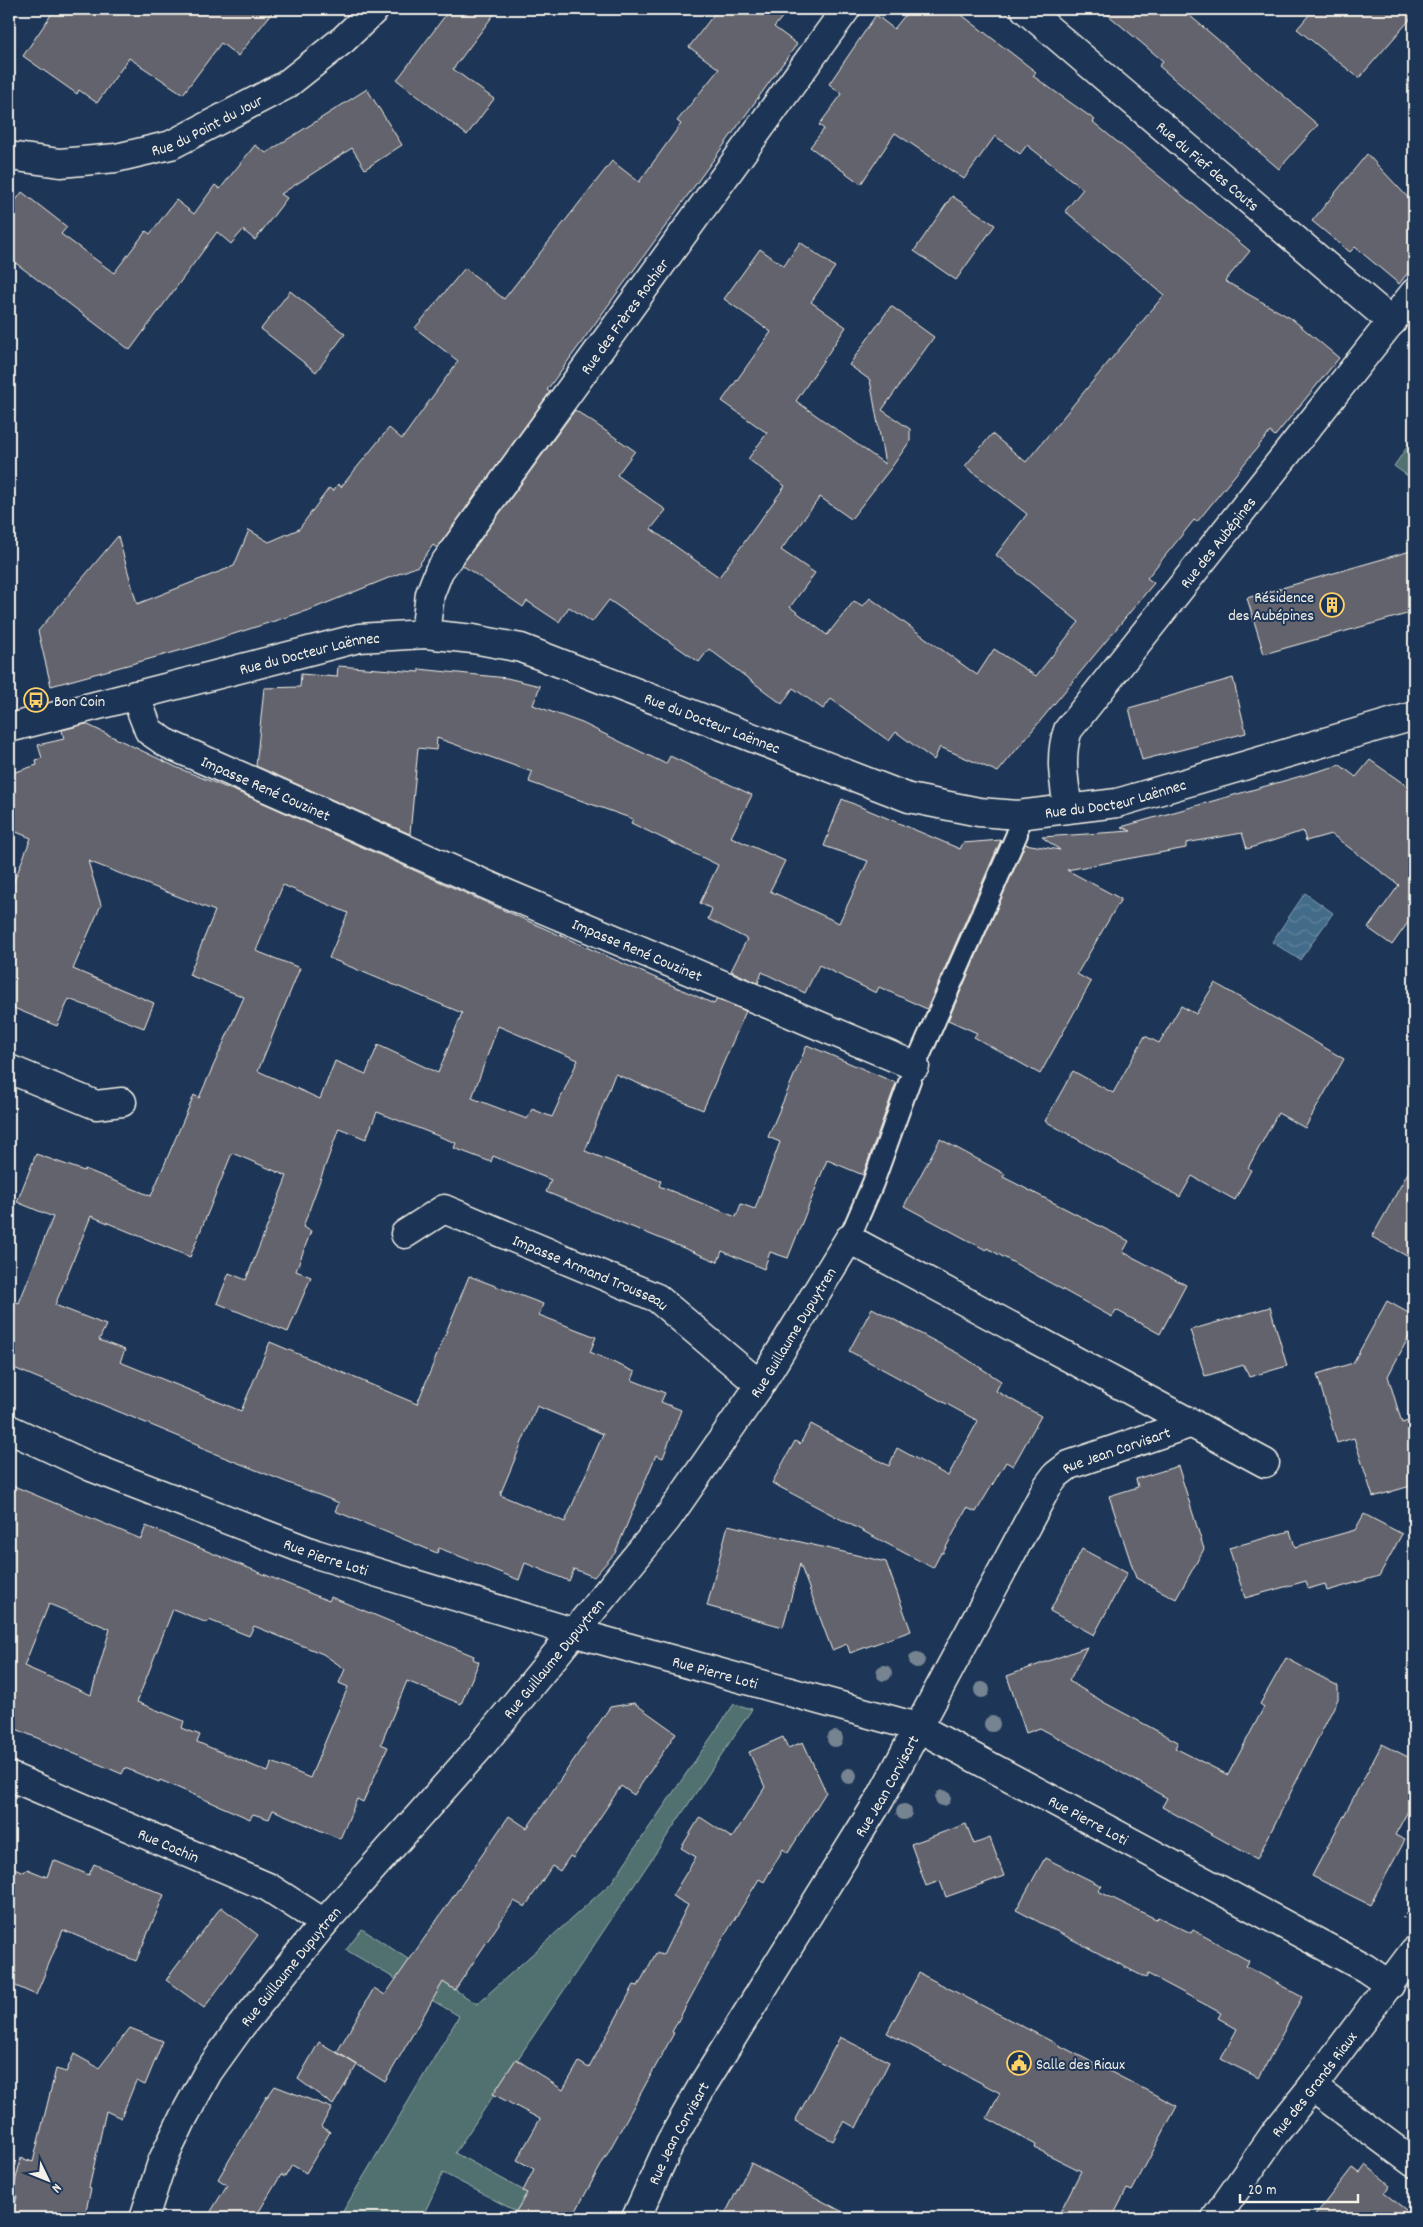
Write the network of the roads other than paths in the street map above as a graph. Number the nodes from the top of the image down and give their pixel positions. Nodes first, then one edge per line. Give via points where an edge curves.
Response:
1 (375, 9) edge
2 (846, 9) edge
3 (1026, 9) edge
4 (9, 156) edge
5 (1414, 293) edge
6 (1392, 322) junction
7 (425, 634) junction
8 (135, 695) junction
9 (1414, 716) edge
10 (9, 728) edge
11 (1068, 808) junction
12 (1018, 815) junction
13 (915, 1066) junction
14 (9, 1069) edge
15 (122, 1102) dead end
16 (406, 1234) dead end
17 (849, 1239) junction
18 (760, 1385) junction
19 (1192, 1423) junction
20 (9, 1429) edge
21 (1265, 1463) dead end
22 (576, 1633) junction
23 (917, 1727) junction
24 (9, 1776) edge
25 (324, 1923) junction
26 (1414, 1951) edge
27 (1390, 1985) junction
28 (1312, 2087) junction
29 (1414, 2163) edge
30 (144, 2218) edge
31 (636, 2218) edge
32 (1216, 2218) edge

1 - 4 street, Rue du Point du Jour via 344,39 286,84 171,145 116,158 60,163
2 - 7 street, Rue des Frères Rochier via 439,571 430,594
3 - 6 street, Rue du Fief des Couts
5 - 6 street, Rue des Aubépines
6 - 11 street, Rue des Aubépines via 1068,730 1063,759
7 - 8 street, Rue du Docteur Laënnec via 359,638
7 - 12 street, Rue du Docteur Laënnec via 521,648 909,798 980,812
8 - 10 street, Rue du Docteur Laënnec
8 - 13 street, Impasse René Couzinet via 149,731 168,744 505,893
9 - 11 street, Rue du Docteur Laënnec via 1116,802
11 - 12 street, Rue du Docteur Laënnec
12 - 13 lane via 1017,834
13 - 17 lane, Rue Guillaume Dupuytren
14 - 15 street via 96,1105
16 - 18 street, Impasse Armand Trousseau via 444,1209 657,1298
17 - 18 street, Rue Guillaume Dupuytren
17 - 19 street, Rue Jean Corvisart
18 - 22 street, Rue Guillaume Dupuytren via 666,1519
19 - 21 street, Rue Jean Corvisart
19 - 23 street, Rue Jean Corvisart via 1069,1465 1056,1475
20 - 22 street, Rue Pierre Loti via 91,1467 316,1554
22 - 23 street, Rue Pierre Loti
22 - 25 street, Rue Guillaume Dupuytren via 480,1748
23 - 27 street, Rue Pierre Loti via 1365,1968
23 - 31 street, Rue Jean Corvisart via 880,1799 704,2083 670,2143
24 - 25 street, Rue Cochin via 268,1887
25 - 30 street, Rue Guillaume Dupuytren via 208,2072 162,2162
26 - 27 street, Rue des Grands Riaux
27 - 28 street, Rue des Grands Riaux
28 - 29 street
28 - 32 street, Rue des Grands Riaux via 1275,2133

